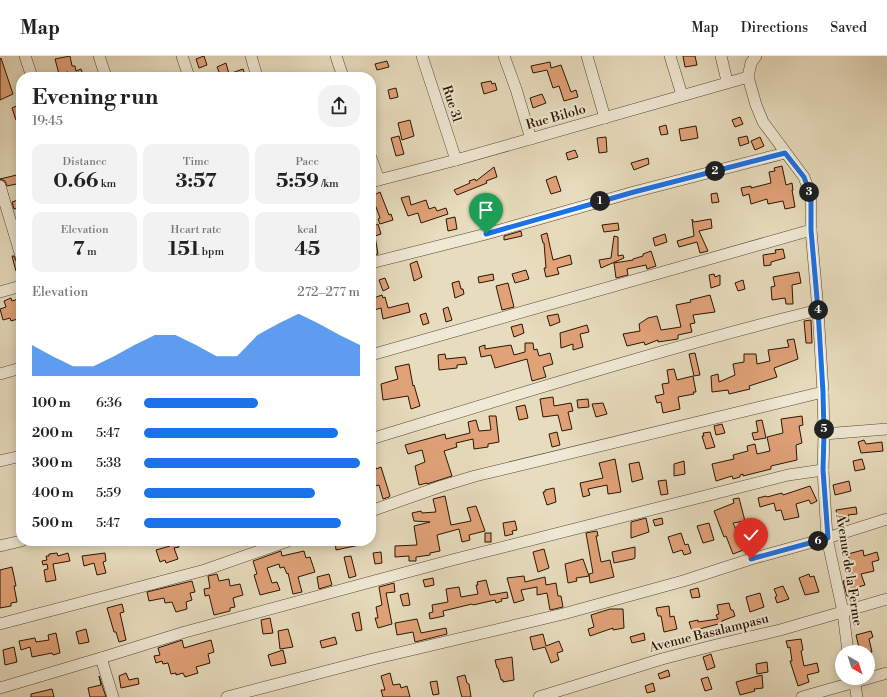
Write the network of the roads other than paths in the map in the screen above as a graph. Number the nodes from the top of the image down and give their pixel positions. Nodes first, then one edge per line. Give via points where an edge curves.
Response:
1 (25, 56) edge
2 (99, 56) edge
3 (182, 56) edge
4 (251, 56) edge
5 (336, 56) edge
6 (422, 56) edge
7 (504, 56) edge
8 (587, 56) edge
9 (670, 56) edge
10 (721, 56) edge
11 (756, 56) edge
12 (30, 72) edge
13 (104, 72) edge
14 (187, 72) edge
15 (256, 72) edge
16 (341, 72) edge
17 (748, 76) junction
18 (728, 81) junction
19 (682, 95) junction
20 (605, 118) junction
21 (532, 139) junction
22 (785, 153) junction
23 (456, 160) junction
24 (376, 181) edge
25 (0, 186) edge
26 (811, 230) junction
27 (16, 239) edge
28 (376, 262) edge
29 (16, 287) edge
30 (0, 292) edge
31 (818, 310) junction
32 (376, 354) edge
33 (16, 369) edge
34 (0, 374) edge
35 (823, 392) junction
36 (887, 429) edge
37 (824, 434) junction
38 (376, 438) edge
39 (16, 457) edge
40 (0, 462) edge
41 (823, 470) junction
42 (376, 509) edge
43 (887, 519) edge
44 (828, 538) junction
45 (16, 542) edge
46 (0, 546) edge
47 (274, 546) edge
48 (887, 599) edge
49 (843, 612) junction
50 (0, 624) edge
51 (847, 645) edge
52 (101, 658) junction
53 (887, 673) edge
54 (875, 676) edge
55 (839, 685) edge
56 (856, 685) edge
57 (0, 688) edge
58 (113, 697) edge
59 (227, 697) edge
60 (538, 697) edge
61 (802, 697) edge
62 (857, 697) edge

1 - 12 street
2 - 13 street
3 - 14 street
4 - 15 street
5 - 16 street
6 - 23 street, Rue 31
7 - 21 street
8 - 20 street
9 - 19 street
10 - 18 street
11 - 17 street via 751,62
17 - 18 street, Rue Bilolo
17 - 22 street, Avenue de la Ferme via 763,122
18 - 19 street, Rue Bilolo
19 - 20 street, Rue Bilolo
20 - 21 street, Rue Bilolo
21 - 23 street, Rue Bilolo
22 - 26 street, Avenue de la Ferme via 804,177 811,196
22 - 28 street
23 - 24 street, Rue Bilolo
25 - 27 street
26 - 31 street, Avenue de la Ferme
26 - 32 street
29 - 30 street
31 - 35 street, Avenue de la Ferme
31 - 38 street via 752,326
33 - 34 street
35 - 37 street, Avenue de la Ferme
35 - 42 street via 475,476
36 - 37 street
37 - 41 street, Avenue de la Ferme
39 - 40 street
41 - 44 street, Avenue de la Ferme
41 - 52 street via 788,475 452,560 185,632
43 - 44 street
44 - 49 street, Avenue de la Ferme
44 - 59 street via 563,614
45 - 46 street
47 - 50 street via 160,583
48 - 49 street, Avenue Basalampasu
49 - 51 street, Avenue de la Ferme
49 - 60 street, Avenue Basalampasu via 662,659
52 - 57 street
52 - 58 street
53 - 54 street
55 - 61 street
56 - 62 street

